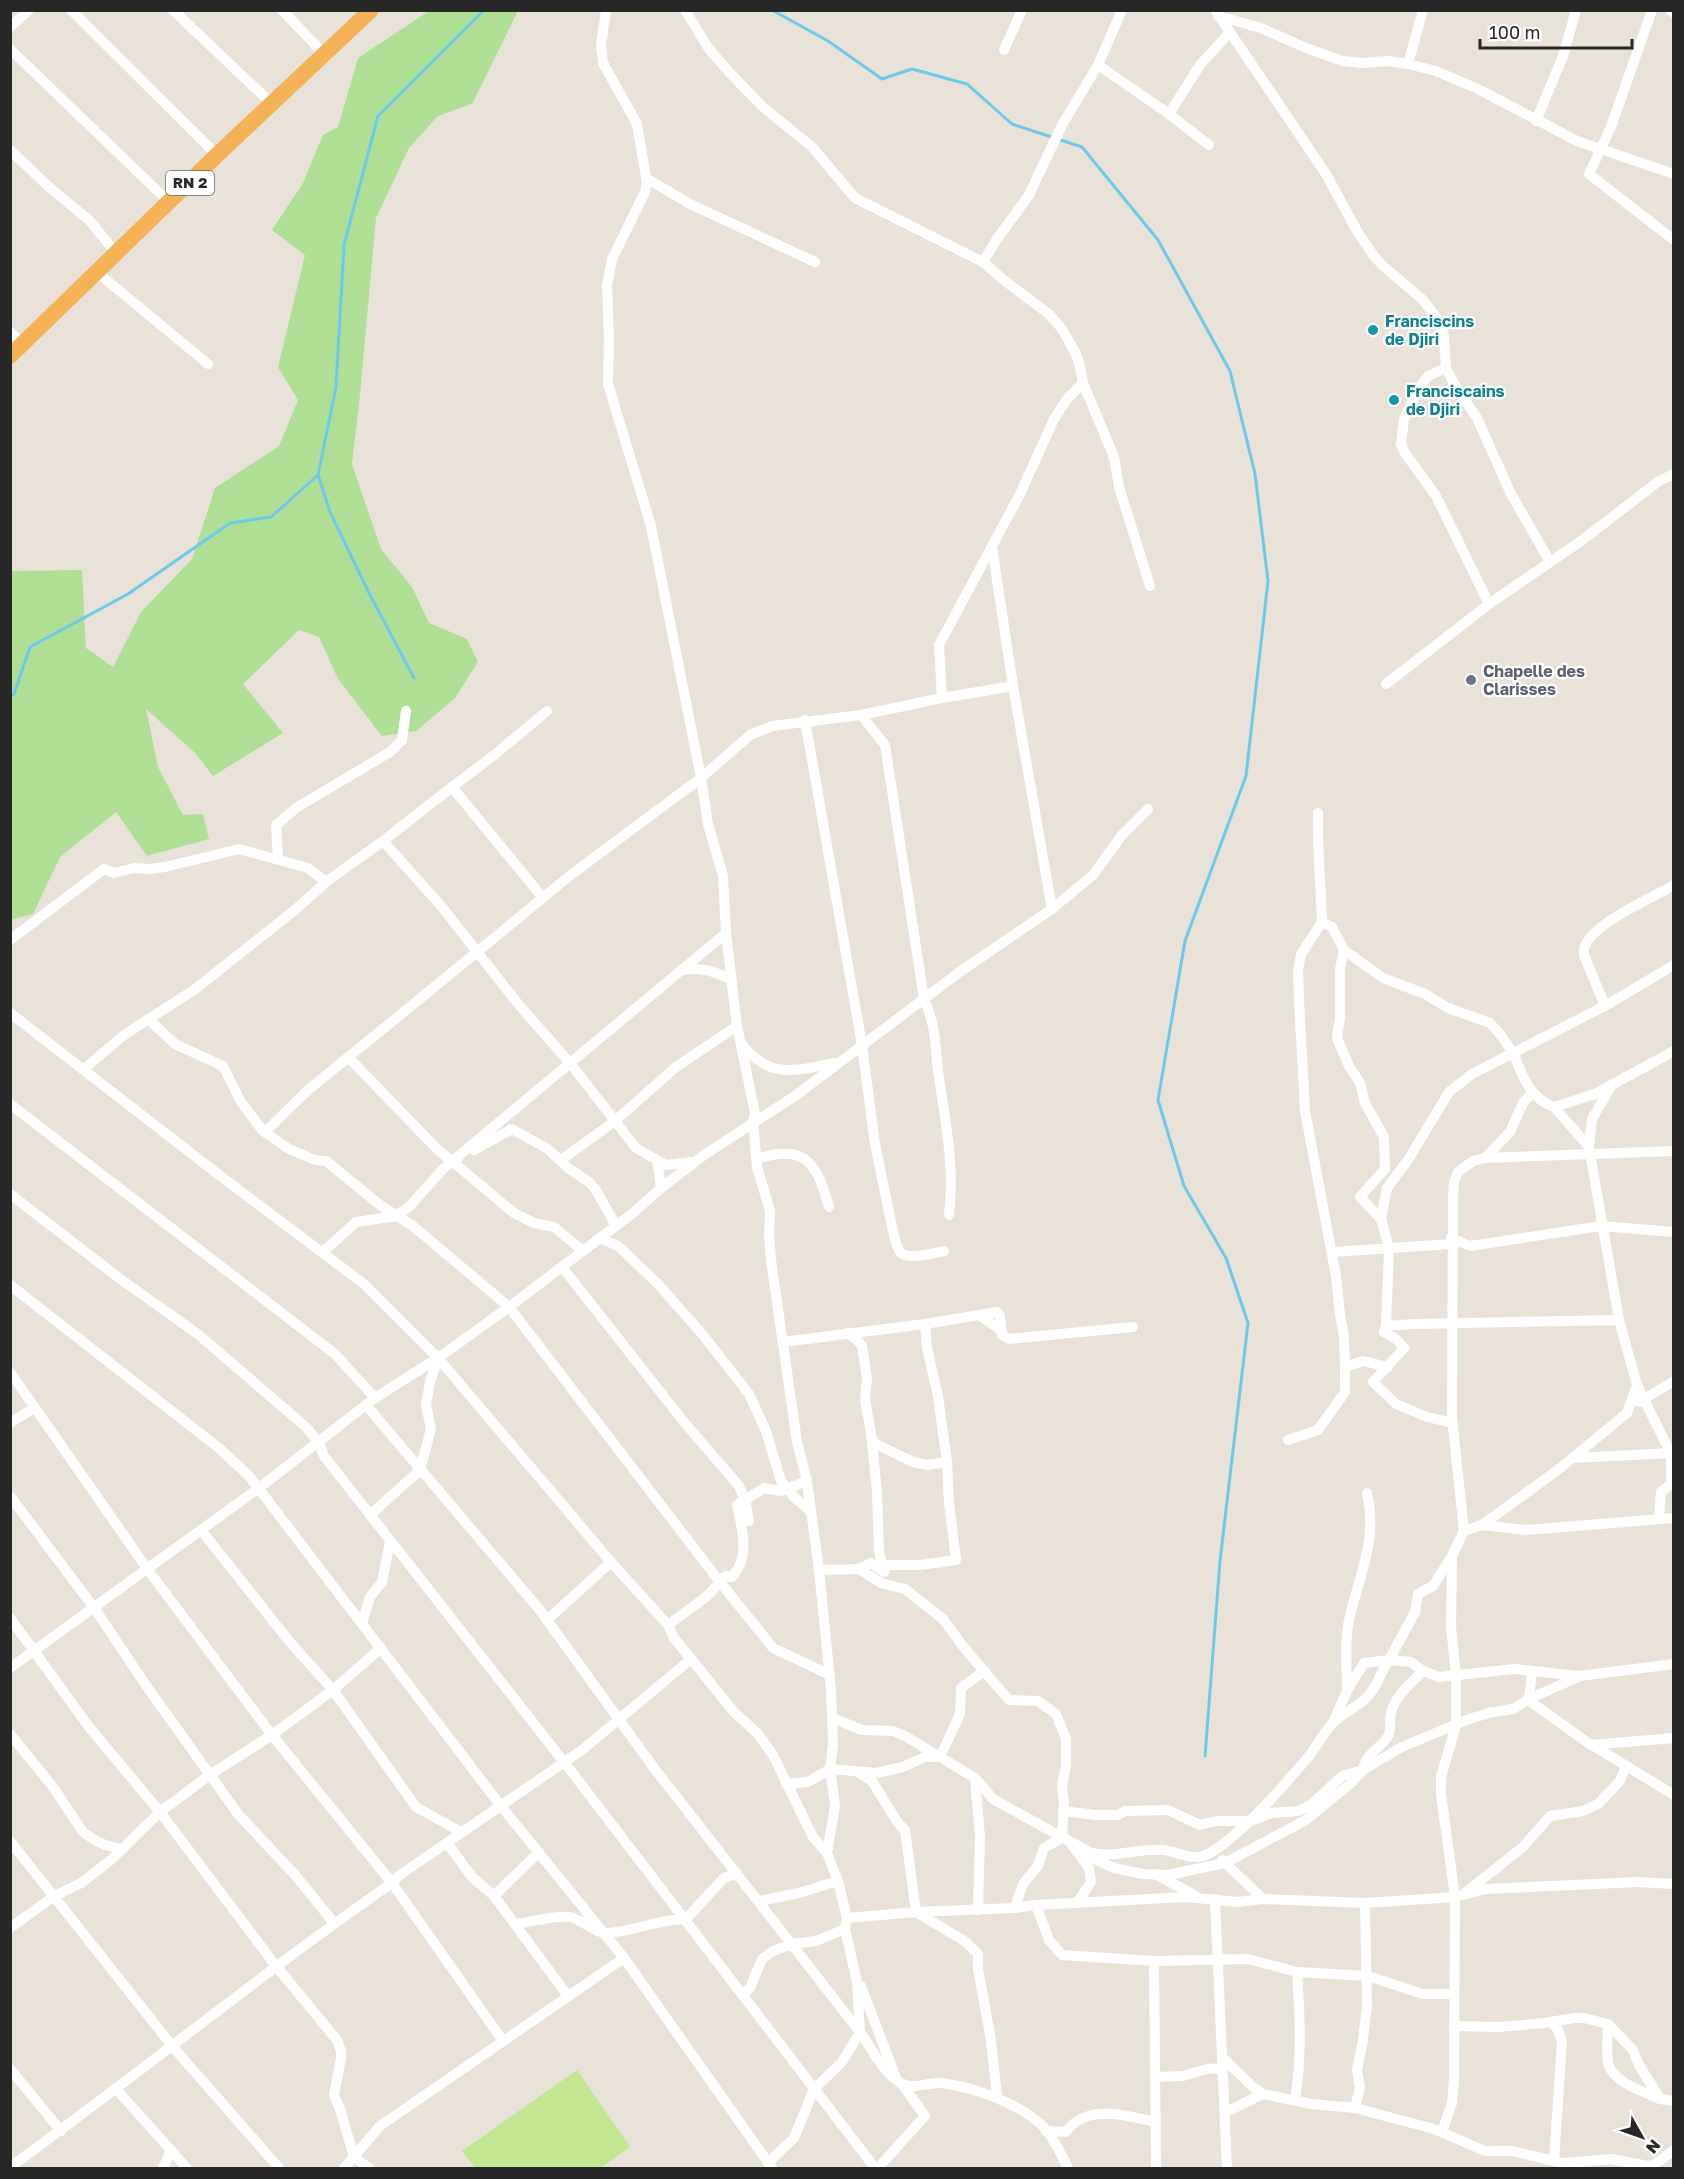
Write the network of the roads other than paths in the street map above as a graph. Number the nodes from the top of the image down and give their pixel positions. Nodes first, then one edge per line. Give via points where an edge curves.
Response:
1 (29, 10) edge
2 (70, 10) edge
3 (173, 10) edge
4 (282, 10) edge
5 (371, 10) edge
6 (606, 10) edge
7 (685, 10) edge
8 (1022, 10) edge
9 (1122, 10) edge
10 (1423, 10) edge
11 (1576, 10) edge
12 (1652, 10) edge
13 (1217, 13) edge
14 (10, 27) edge
15 (1229, 33) junction
16 (10, 49) edge
17 (1004, 50) dead end
18 (324, 54) junction
19 (1408, 64) junction
20 (1098, 65) junction
21 (272, 104) junction
22 (1169, 114) junction
23 (1536, 121) junction
24 (1209, 145) dead end
25 (10, 150) edge
26 (1601, 150) junction
27 (218, 155) junction
28 (1674, 174) edge
29 (646, 178) junction
30 (170, 203) junction
31 (1674, 240) edge
32 (117, 254) junction
33 (815, 262) dead end
34 (983, 262) junction
35 (98, 273) junction
36 (10, 332) edge
37 (24, 344) junction
38 (10, 356) edge
39 (208, 364) dead end
40 (1446, 368) junction
41 (1083, 383) junction
42 (1674, 474) edge
43 (992, 547) junction
44 (1550, 562) junction
45 (1150, 586) dead end
46 (1489, 604) junction
47 (1386, 684) dead end
48 (1013, 686) junction
49 (942, 698) junction
50 (406, 711) dead end
51 (547, 711) dead end
52 (861, 715) junction
53 (805, 720) junction
54 (701, 778) junction
55 (452, 787) junction
56 (1148, 809) dead end
57 (1318, 813) dead end
58 (383, 840) junction
59 (278, 858) junction
60 (326, 882) junction
61 (1674, 885) edge
62 (543, 898) junction
63 (1052, 909) junction
64 (1322, 922) junction
65 (726, 933) junction
66 (10, 940) edge
67 (1344, 950) junction
68 (477, 952) junction
69 (1674, 965) edge
70 (682, 970) junction
71 (732, 980) junction
72 (924, 999) junction
73 (1605, 1006) junction
74 (10, 1012) edge
75 (148, 1019) junction
76 (737, 1026) junction
77 (740, 1040) junction
78 (861, 1045) junction
79 (1674, 1051) edge
80 (1513, 1053) junction
81 (349, 1058) junction
82 (838, 1062) junction
83 (570, 1063) junction
84 (84, 1069) junction
85 (1612, 1084) junction
86 (1532, 1093) junction
87 (10, 1104) edge
88 (1554, 1107) junction
89 (615, 1121) junction
90 (753, 1123) junction
91 (265, 1132) junction
92 (1589, 1150) junction
93 (1674, 1151) edge
94 (1485, 1158) junction
95 (756, 1159) junction
96 (561, 1160) junction
97 (657, 1160) junction
98 (453, 1162) junction
99 (695, 1162) junction
100 (661, 1188) junction
101 (10, 1194) edge
102 (829, 1207) dead end
103 (949, 1215) dead end
104 (396, 1216) junction
105 (1381, 1219) junction
106 (616, 1226) junction
107 (1601, 1226) junction
108 (1674, 1232) edge
109 (600, 1238) junction
110 (1452, 1241) junction
111 (1389, 1248) junction
112 (583, 1251) junction
113 (944, 1251) dead end
114 (324, 1252) junction
115 (1332, 1252) junction
116 (562, 1267) junction
117 (10, 1286) edge
118 (508, 1307) junction
119 (1619, 1320) junction
120 (925, 1324) junction
121 (1451, 1324) junction
122 (1386, 1326) junction
123 (1133, 1327) dead end
124 (847, 1333) junction
125 (783, 1342) junction
126 (438, 1358) junction
127 (1345, 1367) junction
128 (1388, 1367) junction
129 (10, 1372) edge
130 (1674, 1381) edge
131 (1637, 1385) junction
132 (375, 1398) junction
133 (1644, 1398) junction
134 (366, 1405) junction
135 (34, 1408) junction
136 (1630, 1409) junction
137 (10, 1423) edge
138 (1453, 1423) junction
139 (1288, 1440) dead end
140 (872, 1442) junction
141 (319, 1443) junction
142 (1672, 1454) edge
143 (1572, 1458) junction
144 (947, 1462) junction
145 (420, 1470) junction
146 (807, 1480) junction
147 (259, 1488) junction
148 (786, 1489) junction
149 (1367, 1493) dead end
150 (10, 1496) edge
151 (745, 1500) junction
152 (811, 1512) junction
153 (370, 1515) junction
154 (1674, 1518) edge
155 (1659, 1519) junction
156 (749, 1521) dead end
157 (1482, 1525) junction
158 (201, 1530) junction
159 (1464, 1531) junction
160 (390, 1541) junction
161 (1452, 1556) junction
162 (611, 1562) junction
163 (859, 1569) junction
164 (148, 1570) junction
165 (819, 1570) junction
166 (884, 1572) junction
167 (720, 1582) junction
168 (94, 1609) junction
169 (10, 1618) edge
170 (547, 1620) junction
171 (362, 1623) junction
172 (668, 1625) junction
173 (381, 1648) junction
174 (34, 1651) junction
175 (691, 1659) junction
176 (1389, 1660) junction
177 (1674, 1664) edge
178 (10, 1668) edge
179 (1423, 1671) junction
180 (986, 1672) junction
181 (1532, 1672) junction
182 (830, 1675) junction
183 (1456, 1675) junction
184 (1579, 1676) junction
185 (333, 1690) junction
186 (1347, 1691) junction
187 (1528, 1699) junction
188 (832, 1718) junction
189 (620, 1721) junction
190 (1333, 1722) junction
191 (1455, 1725) junction
192 (10, 1734) edge
193 (272, 1735) junction
194 (1674, 1738) edge
195 (1591, 1745) junction
196 (940, 1757) junction
197 (565, 1762) junction
198 (1626, 1766) junction
199 (830, 1769) junction
200 (1363, 1770) junction
201 (857, 1771) junction
202 (211, 1774) junction
203 (975, 1778) junction
204 (786, 1784) junction
205 (1674, 1795) edge
206 (501, 1806) junction
207 (1063, 1811) junction
208 (160, 1812) junction
209 (1250, 1821) junction
210 (462, 1832) junction
211 (1066, 1840) junction
212 (10, 1841) edge
213 (447, 1843) junction
214 (122, 1849) junction
215 (1213, 1851) junction
216 (539, 1852) junction
217 (827, 1853) junction
218 (1225, 1863) junction
219 (737, 1873) junction
220 (1155, 1874) junction
221 (838, 1881) junction
222 (392, 1882) junction
223 (1674, 1884) edge
224 (494, 1896) junction
225 (1459, 1896) junction
226 (53, 1897) junction
227 (1199, 1898) junction
228 (1215, 1899) junction
229 (1263, 1899) junction
230 (759, 1901) junction
231 (1077, 1903) junction
232 (1365, 1903) junction
233 (1036, 1905) junction
234 (1015, 1908) junction
235 (978, 1910) junction
236 (916, 1912) junction
237 (686, 1919) junction
238 (334, 1923) junction
239 (515, 1924) junction
240 (846, 1924) junction
241 (10, 1928) edge
242 (605, 1933) junction
243 (792, 1944) junction
244 (624, 1958) junction
245 (1218, 1959) junction
246 (1154, 1961) junction
247 (276, 1966) junction
248 (855, 1971) junction
249 (1297, 1972) junction
250 (1368, 1976) junction
251 (1454, 1994) junction
252 (743, 1995) junction
253 (568, 1996) junction
254 (1550, 2022) junction
255 (1608, 2024) junction
256 (1454, 2026) junction
257 (860, 2032) junction
258 (503, 2041) junction
259 (172, 2047) junction
260 (1224, 2063) junction
261 (10, 2069) edge
262 (1155, 2077) junction
263 (899, 2081) junction
264 (116, 2089) junction
265 (814, 2089) junction
266 (1263, 2094) junction
267 (997, 2097) junction
268 (1660, 2099) junction
269 (1295, 2100) junction
270 (1674, 2101) edge
271 (1355, 2108) junction
272 (1226, 2112) junction
273 (1156, 2122) junction
274 (61, 2131) junction
275 (1047, 2131) junction
276 (1442, 2132) junction
277 (1674, 2150) edge
278 (171, 2151) junction
279 (354, 2157) junction
280 (1554, 2161) junction
281 (771, 2166) edge
282 (10, 2167) edge
283 (163, 2169) edge
284 (187, 2169) edge
285 (279, 2169) edge
286 (344, 2169) edge
287 (369, 2169) edge
288 (877, 2169) edge
289 (1068, 2169) edge
290 (1156, 2169) edge
291 (1227, 2169) edge

1 - 14 street
2 - 27 street
3 - 21 street
4 - 18 street
5 - 18 highway, RN 2
6 - 29 street via 601,45 603,63 638,124
7 - 34 street via 702,40 730,73 762,106 812,147 855,198
8 - 17 street
9 - 20 street
10 - 19 street
11 - 23 street via 1563,56
12 - 26 street
13 - 15 street
13 - 19 street via 1344,60
15 - 22 street via 1200,65
15 - 40 street via 1326,174 1374,256 1422,299 1440,322
16 - 30 street
18 - 21 highway, RN 2
19 - 23 street via 1458,80
20 - 22 street
20 - 34 street via 1062,125 1029,195
21 - 27 highway, RN 2
22 - 24 street
23 - 26 street
25 - 32 street via 89,220
26 - 28 street
26 - 31 street via 1590,176
27 - 30 highway, RN 2
29 - 33 street via 690,204
29 - 54 street via 645,192 612,259 607,286 608,384 651,525
30 - 32 highway, RN 2
32 - 35 highway, RN 2
34 - 41 street via 1062,329 1076,354
35 - 37 highway, RN 2
35 - 39 street
36 - 37 street
37 - 38 highway, RN 2
40 - 44 street via 1477,418 1511,494
40 - 46 street via 1428,376 1417,391 1404,419 1401,444 1436,496
41 - 43 street via 1054,419
41 - 45 street via 1114,457 1119,487
42 - 44 street
43 - 48 street
43 - 49 street via 939,645
44 - 46 street
46 - 47 street
48 - 49 street
48 - 63 street
49 - 52 street
50 - 59 street via 402,740 390,752 296,808 276,825
51 - 55 street
52 - 53 street
52 - 72 street via 885,745
53 - 54 street via 750,735
53 - 78 street
54 - 62 street
54 - 65 street via 708,824 723,876
55 - 58 street
55 - 62 street
56 - 63 street via 1093,875
57 - 64 street
58 - 60 street
58 - 68 street
59 - 60 street via 308,868
59 - 66 street via 239,849 165,867 114,873 104,869
60 - 75 street via 194,990
61 - 73 street via 1600,926 1586,943 1584,955
62 - 68 street
63 - 72 street
64 - 67 street via 1332,927
64 - 115 street via 1301,954 1298,971 1305,1111
65 - 70 street
65 - 71 street
67 - 80 street via 1383,978 1490,1023
67 - 105 street via 1337,1038 1360,1083 1365,1104 1384,1137 1385,1169 1360,1197
68 - 81 street
68 - 83 street
69 - 73 street
70 - 71 street via 716,971
70 - 83 street
71 - 76 street
72 - 78 street
72 - 103 street via 936,1036 952,1172
73 - 80 street
74 - 84 street
75 - 84 street
75 - 91 street via 176,1044 222,1066 241,1102
76 - 77 street
76 - 89 street via 676,1067
77 - 82 street via 759,1062 780,1070
77 - 90 street
78 - 82 street
78 - 113 street via 875,1144 898,1248 901,1254 920,1256
79 - 85 street
80 - 86 street
80 - 105 street via 1472,1074 1449,1092 1387,1188
81 - 91 street via 308,1090
81 - 98 street
82 - 90 street
83 - 89 street
83 - 98 street
84 - 114 street
85 - 88 street via 1595,1094
85 - 92 street via 1592,1119
86 - 88 street
86 - 94 street via 1522,1103 1510,1132
87 - 132 street via 335,1354
88 - 92 street
89 - 96 street
89 - 97 street via 636,1148
90 - 95 street
90 - 99 street
91 - 104 street via 289,1149 326,1161
92 - 93 street
92 - 94 street
92 - 107 street
94 - 110 street via 1458,1172 1454,1182
95 - 102 street via 787,1152 813,1166
95 - 125 street via 771,1211 771,1260
96 - 98 street via 512,1129
96 - 106 street via 596,1190
97 - 99 street via 666,1165
97 - 100 street
98 - 104 street
98 - 112 street via 514,1213 554,1227
99 - 100 street
100 - 106 street
101 - 141 street via 199,1335 307,1428
104 - 114 street via 356,1222
104 - 118 street
105 - 111 street
106 - 109 street
107 - 108 street
107 - 110 street via 1470,1246
107 - 119 street
109 - 112 street
109 - 148 street via 618,1246 659,1285 749,1394
110 - 111 street
110 - 121 street
111 - 115 street
111 - 122 street
112 - 116 street
114 - 126 street via 364,1284
115 - 127 street
116 - 118 street
116 - 151 street via 684,1422 740,1486
117 - 147 street via 240,1465
118 - 126 street
118 - 167 street
119 - 121 street
119 - 131 street
120 - 123 street via 997,1312 1002,1335 1009,1339
120 - 124 street
120 - 144 street
121 - 122 street
121 - 138 street
122 - 128 street via 1384,1332 1404,1348
124 - 125 street
124 - 140 street via 862,1346
125 - 146 street via 797,1442
126 - 132 street
126 - 145 street via 426,1405 431,1429
126 - 162 street
127 - 128 street via 1363,1361
127 - 139 street via 1345,1392 1318,1430
128 - 138 street via 1373,1382 1396,1404
129 - 135 street
130 - 133 street
131 - 133 street
131 - 136 street
132 - 134 street
133 - 136 street
133 - 142 street
134 - 141 street
134 - 145 street
135 - 137 street
135 - 164 street
136 - 143 street
138 - 159 street
140 - 144 street via 914,1462
140 - 166 street via 879,1551
141 - 147 street
141 - 153 street via 324,1456
142 - 143 street
142 - 155 street via 1671,1484 1661,1492
143 - 157 street
144 - 166 street via 956,1560 885,1565
145 - 153 street
145 - 170 street
146 - 148 street
146 - 152 street
147 - 158 street
147 - 171 street
148 - 151 street via 764,1488
148 - 152 street
149 - 186 street via 1372,1533 1348,1623
150 - 168 street
151 - 156 street
151 - 167 street via 737,1505 745,1543 742,1555 732,1577 726,1576
152 - 165 street
153 - 160 street
154 - 155 street
155 - 157 street via 1526,1530
157 - 159 street
158 - 164 street
158 - 185 street
159 - 161 street
160 - 171 street via 382,1582 370,1597
160 - 197 street
161 - 176 street via 1433,1586 1418,1594 1415,1612
161 - 183 street via 1451,1626
162 - 170 street
162 - 172 street
163 - 165 street
163 - 166 street via 871,1563
163 - 180 street via 881,1583 905,1589 943,1619
164 - 168 street
164 - 193 street
165 - 182 street
167 - 172 street
167 - 182 street via 773,1648
168 - 174 street
168 - 202 street
169 - 174 street
170 - 189 street
171 - 173 street
172 - 175 street
173 - 185 street
173 - 206 street
174 - 178 street
174 - 208 street via 89,1727
175 - 189 street
175 - 204 street via 734,1712 758,1734
176 - 179 street via 1411,1662
176 - 186 street via 1364,1663
176 - 190 street via 1371,1693
177 - 184 street
179 - 183 street via 1439,1677
179 - 200 street via 1397,1699 1387,1739 1369,1756
180 - 196 street via 961,1688 960,1714
180 - 207 street via 1009,1700 1038,1701 1056,1714 1066,1739
181 - 183 street via 1515,1669
181 - 184 street
181 - 187 street
182 - 188 street
183 - 191 street
184 - 187 street
185 - 193 street
185 - 210 street via 416,1807
186 - 190 street
187 - 191 street via 1513,1708
187 - 195 street
188 - 196 street via 862,1730 893,1731
188 - 199 street
189 - 197 street
189 - 219 street
190 - 209 street via 1310,1755
191 - 200 street via 1402,1747
191 - 225 street via 1441,1777
192 - 214 street via 53,1786 83,1832
193 - 202 street
193 - 222 street
194 - 195 street
195 - 198 street
196 - 201 street via 926,1757 876,1773
196 - 203 street
197 - 206 street
197 - 237 street
198 - 205 street
198 - 225 street via 1620,1781 1598,1804 1550,1816 1523,1847
199 - 201 street
199 - 204 street via 808,1782
199 - 217 street via 835,1806
200 - 209 street via 1342,1776 1311,1805 1298,1811 1272,1813
200 - 218 street via 1306,1820
201 - 236 street via 872,1781 905,1830
202 - 208 street
202 - 238 street via 238,1814
203 - 211 street via 993,1799
203 - 235 street via 980,1837
204 - 217 street via 813,1837
206 - 210 street
206 - 216 street
207 - 209 street via 1118,1815 1125,1811 1168,1810 1200,1825
207 - 211 street
208 - 214 street
208 - 247 street
209 - 215 street
210 - 213 street
211 - 215 street via 1105,1856 1164,1850 1192,1857
211 - 220 street via 1091,1859 1114,1868
211 - 231 street via 1089,1868 1092,1882
211 - 234 street via 1044,1848 1038,1866 1023,1884
212 - 226 street
213 - 222 street
213 - 224 street via 472,1877
214 - 226 street via 81,1883
215 - 218 street
216 - 224 street
216 - 242 street
217 - 221 street
218 - 220 street via 1168,1875
218 - 229 street
219 - 230 street
219 - 237 street via 724,1878
220 - 227 street
221 - 230 street
221 - 240 street
222 - 238 street
222 - 258 street
223 - 225 street via 1486,1889
224 - 239 street
225 - 232 street
225 - 251 street
226 - 241 street
226 - 259 street
227 - 228 street
227 - 231 street
228 - 229 street
228 - 245 street
229 - 232 street
230 - 243 street
231 - 233 street
232 - 250 street
233 - 234 street
233 - 246 street via 1049,1940 1062,1955
234 - 235 street
235 - 236 street
236 - 240 street
236 - 267 street via 966,1942 978,1954
237 - 242 street
237 - 252 street
238 - 247 street
239 - 242 street via 570,1917
239 - 253 street
240 - 243 street via 816,1941
240 - 248 street
242 - 244 street
243 - 252 street via 762,1959
243 - 257 street
244 - 253 street
244 - 281 street
245 - 246 street
245 - 249 street via 1248,1959
245 - 260 street
246 - 262 street
247 - 259 street
247 - 279 street via 340,2045 334,2095
248 - 257 street
248 - 263 street
249 - 250 street
249 - 269 street via 1300,2046
250 - 251 street via 1424,1994
250 - 271 street
251 - 256 street
252 - 265 street
253 - 258 street
254 - 255 street via 1584,2018
254 - 256 street
254 - 280 street via 1562,2041
255 - 268 street via 1632,2050
255 - 268 street via 1611,2070
256 - 276 street via 1452,2103
257 - 263 street
257 - 265 street via 842,2062
258 - 279 street via 380,2126
259 - 264 street
259 - 285 street
260 - 262 street via 1183,2076
260 - 266 street
260 - 272 street
261 - 274 street
262 - 273 street
263 - 267 street via 912,2087 943,2084
263 - 288 street via 926,2116
264 - 274 street
264 - 278 street
265 - 281 street via 794,2138
265 - 288 street
266 - 269 street
266 - 272 street
267 - 275 street via 1023,2111
268 - 270 street
269 - 271 street
271 - 276 street
272 - 291 street
273 - 275 street via 1115,2114 1094,2115 1077,2121 1066,2132
273 - 290 street
274 - 282 street
275 - 289 street
276 - 280 street via 1485,2151 1512,2151
277 - 280 street via 1648,2166 1611,2159
278 - 283 street
278 - 284 street
279 - 286 street
279 - 287 street

